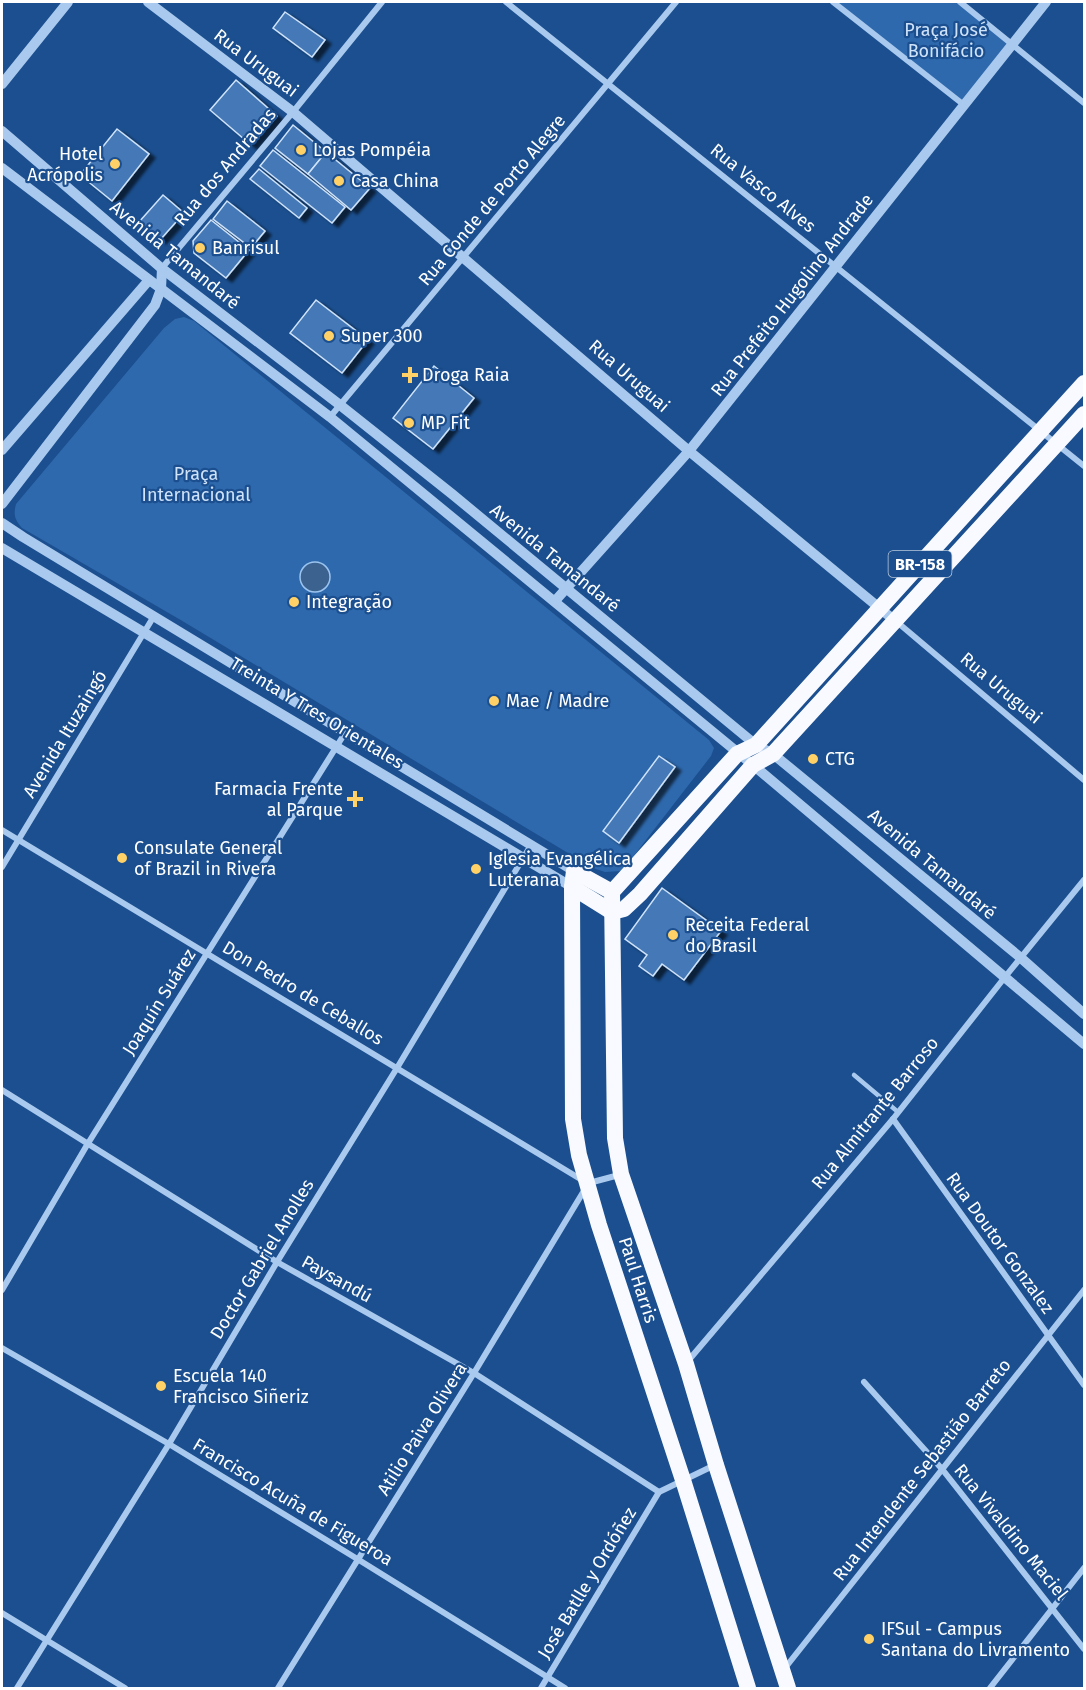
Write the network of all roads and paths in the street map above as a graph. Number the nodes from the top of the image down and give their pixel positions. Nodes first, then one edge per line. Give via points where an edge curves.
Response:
1 (68, 2) edge
2 (148, 2) edge
3 (382, 2) edge
4 (506, 2) edge
5 (676, 2) edge
6 (833, 2) edge
7 (960, 2) edge
8 (1046, 2) edge
9 (1012, 44) junction
10 (608, 83) junction
11 (2, 84) edge
12 (1084, 102) edge
13 (964, 105) junction
14 (293, 112) junction
15 (2, 131) edge
16 (2, 168) edge
17 (464, 256) junction
18 (835, 266) junction
19 (162, 268) junction
20 (149, 280) junction
21 (161, 289) junction
22 (1084, 383) edge
23 (340, 405) junction
24 (1084, 414) edge
25 (330, 417) junction
26 (1041, 431) junction
27 (1058, 444) junction
28 (2, 450) edge
29 (689, 451) junction
30 (1084, 466) edge
31 (2, 504) edge
32 (2, 523) edge
33 (2, 548) edge
34 (567, 589) junction
35 (555, 601) junction
36 (880, 608) junction
37 (154, 616) junction
38 (894, 620) junction
39 (144, 632) junction
40 (345, 733) junction
41 (756, 745) junction
42 (336, 747) junction
43 (737, 754) junction
44 (773, 754) junction
45 (753, 765) junction
46 (1084, 780) edge
47 (2, 830) edge
48 (18, 840) junction
49 (531, 845) junction
50 (523, 860) junction
51 (2, 867) edge
52 (573, 879) junction
53 (1084, 880) edge
54 (612, 892) junction
55 (612, 912) junction
56 (208, 953) junction
57 (1021, 958) junction
58 (1005, 977) junction
59 (1084, 1014) edge
60 (1084, 1044) edge
61 (397, 1068) junction
62 (854, 1075) dead end
63 (2, 1090) edge
64 (898, 1112) junction
65 (893, 1119) junction
66 (87, 1145) junction
67 (621, 1174) junction
68 (588, 1183) junction
69 (277, 1262) junction
70 (2, 1290) edge
71 (1084, 1290) edge
72 (1048, 1335) junction
73 (2, 1348) edge
74 (686, 1364) junction
75 (474, 1373) junction
76 (864, 1383) dead end
77 (1084, 1385) edge
78 (169, 1444) junction
79 (716, 1465) junction
80 (942, 1469) junction
81 (683, 1480) junction
82 (659, 1492) junction
83 (359, 1560) junction
84 (1084, 1568) edge
85 (1053, 1609) junction
86 (2, 1613) edge
87 (47, 1641) junction
88 (1084, 1649) edge
89 (783, 1670) junction
90 (548, 1678) junction
91 (17, 1689) edge
92 (125, 1689) edge
93 (278, 1689) edge
94 (541, 1689) edge
95 (565, 1689) edge
96 (748, 1689) edge
97 (788, 1689) edge
98 (990, 1689) edge

1 - 11 street
2 - 14 street, Rua Uruguai
3 - 14 street, Rua dos Andradas
4 - 10 street, Rua Vasco Alves
5 - 10 street, Rua Conde de Porto Alegre
6 - 13 street
7 - 9 street
8 - 9 street, Rua Prefeito Hugolino Andrade
9 - 12 street
9 - 13 street, Rua Prefeito Hugolino Andrade
10 - 17 street, Rua Conde de Porto Alegre
10 - 18 street, Rua Vasco Alves
13 - 18 street, Rua Prefeito Hugolino Andrade
14 - 17 street, Rua Uruguai
14 - 19 street, Rua dos Andradas
15 - 19 street, Avenida Tamandaré
16 - 20 street, Avenida Tamandaré
17 - 23 street, Rua Conde de Porto Alegre
17 - 29 street, Rua Uruguai
18 - 26 street, Rua Vasco Alves
18 - 29 street, Rua Prefeito Hugolino Andrade
19 - 21 street
19 - 23 street, Avenida Tamandaré
20 - 21 street, Avenida Tamandaré
20 - 28 street
21 - 25 street, Avenida Tamandaré
21 - 31 street via 144,320
22 - 26 highway, BR-158
23 - 25 street, Rua Conde de Porto Alegre
23 - 34 street, Avenida Tamandaré
24 - 27 highway, BR-158
25 - 35 street, Avenida Tamandaré
26 - 27 street, Rua Vasco Alves
26 - 36 highway, BR-158
27 - 30 street, Rua Vasco Alves
27 - 38 highway, BR-158
29 - 34 street, Rua Prefeito Hugolino Andrade
29 - 36 street, Rua Uruguai
32 - 37 street, Treinta Y Tres Orientales
33 - 39 street, Treinta Y Tres Orientales
34 - 35 street, Rua Prefeito Hugolino Andrade
34 - 41 street, Avenida Tamandaré
35 - 43 street, Avenida Tamandaré
36 - 38 street, Rua Uruguai
36 - 41 highway, BR-158
37 - 39 street, Avenida Ituzaingó
37 - 40 street, Treinta Y Tres Orientales
38 - 44 highway, BR-158
38 - 46 street, Rua Uruguai
39 - 42 street, Treinta Y Tres Orientales
39 - 48 street, Avenida Ituzaingó
40 - 42 street, Joaquín Suárez
40 - 49 street, Treinta Y Tres Orientales
41 - 43 highway, BR-158
41 - 44 street, Avenida Tamandaré
42 - 50 street, Treinta Y Tres Orientales
42 - 56 street, Joaquín Suárez
43 - 45 street, Avenida Tamandaré
43 - 54 highway, BR-158
44 - 45 highway, BR-158
44 - 57 street, Avenida Tamandaré
45 - 55 highway, BR-158 via 640,894 624,909
45 - 58 street, Avenida Tamandaré
47 - 48 street, Don Pedro de Ceballos
48 - 51 street, Avenida Ituzaingó
48 - 56 street, Don Pedro de Ceballos
49 - 50 street, Doctor Gabriel Anolles
49 - 52 street, Treinta Y Tres Orientales
50 - 52 street, Treinta Y Tres Orientales
50 - 61 street, Doctor Gabriel Anolles
52 - 54 highway
52 - 55 highway, Treinta Y Tres Orientales
52 - 68 highway, Paul Harris via 573,1119
53 - 57 street, Rua Almitrante Barroso
54 - 55 highway
55 - 67 highway via 615,1138
56 - 61 street, Don Pedro de Ceballos
56 - 66 street, Joaquín Suárez
57 - 58 street, Rua Almitrante Barroso
57 - 59 street, Avenida Tamandaré
58 - 60 street, Avenida Tamandaré
58 - 64 street, Rua Almitrante Barroso
61 - 68 street, Don Pedro de Ceballos
61 - 69 street, Doctor Gabriel Anolles
62 - 64 lane
63 - 66 street, Paysandú
64 - 65 street, Rua Almitrante Barroso
65 - 72 street, Rua Doutor Gonzalez
65 - 74 street, Rua Almitrante Barroso
66 - 69 street, Paysandú
66 - 70 street, Joaquín Suárez
67 - 68 street
67 - 74 highway
68 - 75 street, Atilio Paiva Olivera
68 - 81 highway, Paul Harris
69 - 75 street, Paysandú
69 - 78 street, Doctor Gabriel Anolles
71 - 72 street, Rua Intendente Sebastião Barreto
72 - 77 street, Rua Doutor Gonzalez
72 - 80 street, Rua Intendente Sebastião Barreto
73 - 78 street, Francisco Acuña de Figueroa
74 - 79 highway
75 - 82 street, Paysandú
75 - 83 street, Atilio Paiva Olivera
76 - 80 street, Rua Vivaldino Maciel
78 - 83 street, Francisco Acuña de Figueroa
78 - 87 street, Doctor Gabriel Anolles
79 - 81 street
79 - 89 highway
80 - 85 street, Rua Vivaldino Maciel
80 - 89 street, Rua Intendente Sebastião Barreto
81 - 82 street
81 - 96 highway, Paul Harris
82 - 90 street, José Batlle y Ordóñez
83 - 90 street, Francisco Acuña de Figueroa
83 - 93 street, Atilio Paiva Olivera
84 - 85 street
85 - 88 street, Rua Vivaldino Maciel
85 - 98 street
86 - 87 street
87 - 91 street, Doctor Gabriel Anolles
87 - 92 street
89 - 97 highway
90 - 94 street, José Batlle y Ordóñez
90 - 95 street, Francisco Acuña de Figueroa

